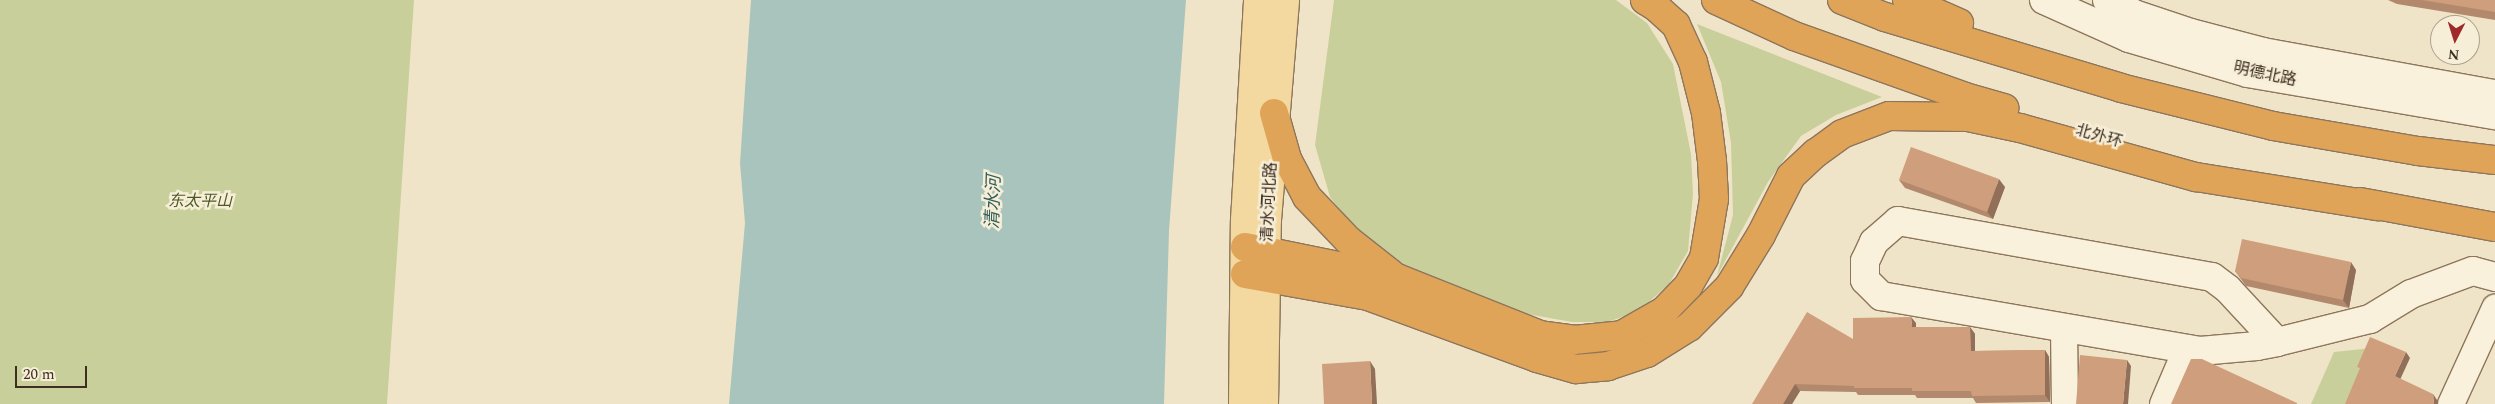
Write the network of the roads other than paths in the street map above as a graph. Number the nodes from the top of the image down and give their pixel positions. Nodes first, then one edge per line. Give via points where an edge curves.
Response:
1 (1258, 0) edge
2 (1285, 0) edge
3 (1645, 0) edge
4 (1716, 0) edge
5 (1842, 0) edge
6 (1907, 0) edge
7 (2044, 0) edge
8 (2107, 0) edge
9 (2495, 94) edge
10 (1274, 113) junction
11 (2495, 115) edge
12 (2418, 151) junction
13 (2495, 160) edge
14 (2378, 206) junction
15 (2495, 227) edge
16 (1255, 249) junction
17 (1255, 276) junction
18 (2495, 277) edge
19 (1397, 278) junction
20 (2493, 317) edge
21 (2064, 327) junction
22 (2277, 342) junction
23 (2187, 348) junction
24 (2456, 402) edge
25 (1243, 404) edge
26 (1264, 404) edge
27 (2065, 404) edge
28 (2164, 404) edge

1 - 16 main road, 清水河北路
2 - 10 main road, 清水河北路
3 - 19 highway via 1676,26 1693,62 1706,113 1714,199 1704,258 1688,286 1664,311 1622,335 1574,340 1540,335
4 - 14 highway, 北外环 via 1794,36 1965,97 2195,164
5 - 12 highway via 1894,20 2121,88 2273,126
6 - 12 highway via 1982,32 2128,75
7 - 11 street, 明德北路 via 2129,38 2248,73
8 - 9 street, 明德北路 via 2134,14 2191,33 2263,52
10 - 16 main road, 清水河北路
10 - 19 highway via 1287,159 1308,197 1348,240
12 - 13 highway
14 - 15 highway, 北外环
14 - 17 highway via 2196,177 2020,128 1968,117 1889,116 1842,134 1791,176 1729,287 1689,327 1647,353 1608,366 1576,369 1537,358 1368,296
16 - 17 main road, 清水河北路
16 - 19 highway
17 - 25 main road, 清水河北路
17 - 26 main road, 清水河北路
18 - 22 street via 2473,271 2411,294 2370,319
20 - 24 street
21 - 22 street via 1881,296 1865,280 1865,261 1874,242 1898,221 2212,277 2228,289
21 - 23 street
21 - 27 street
22 - 23 street via 2200,351
23 - 28 street

